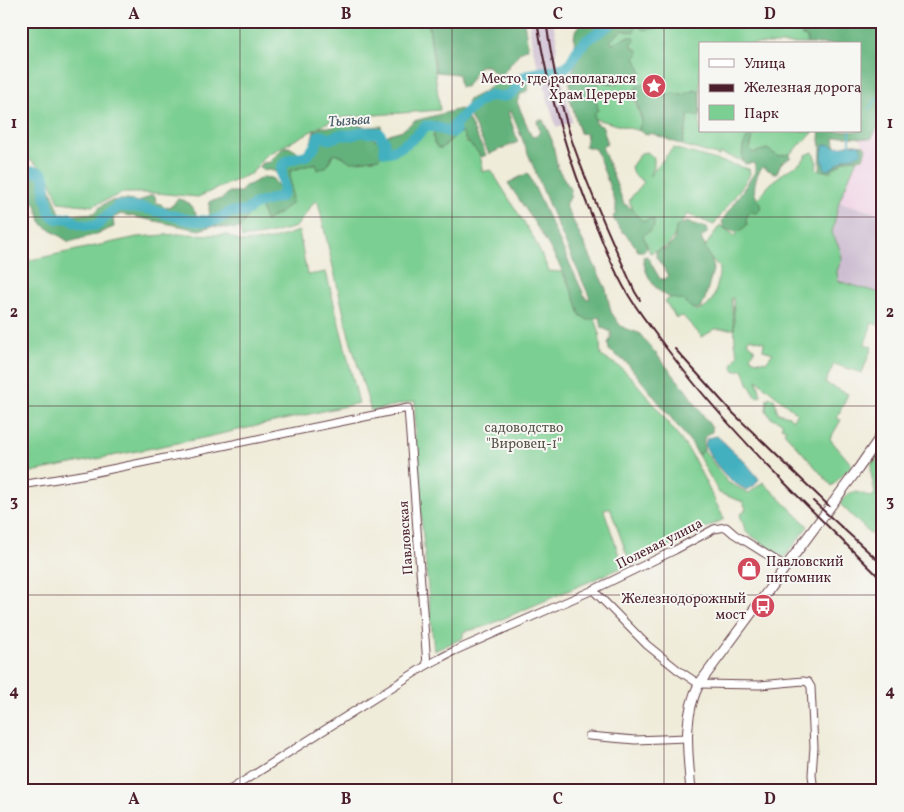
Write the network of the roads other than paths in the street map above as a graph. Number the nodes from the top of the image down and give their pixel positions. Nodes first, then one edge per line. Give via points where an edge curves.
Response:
1 (883, 432) edge
2 (879, 447) edge
3 (21, 485) edge
4 (786, 566) junction
5 (593, 590) junction
6 (427, 665) junction
7 (699, 684) junction
8 (589, 736) dead end
9 (687, 738) junction
10 (228, 791) edge
11 (691, 791) edge
12 (814, 791) edge

1 - 2 main road
2 - 4 main road
3 - 6 street, Павловская via 408,408
4 - 5 street, Полевая улица via 720,526
4 - 7 main road
5 - 6 street
5 - 7 street via 647,645
6 - 10 street
7 - 9 main road via 690,706
7 - 12 street via 808,682 812,687
8 - 9 street via 635,740
9 - 11 main road

